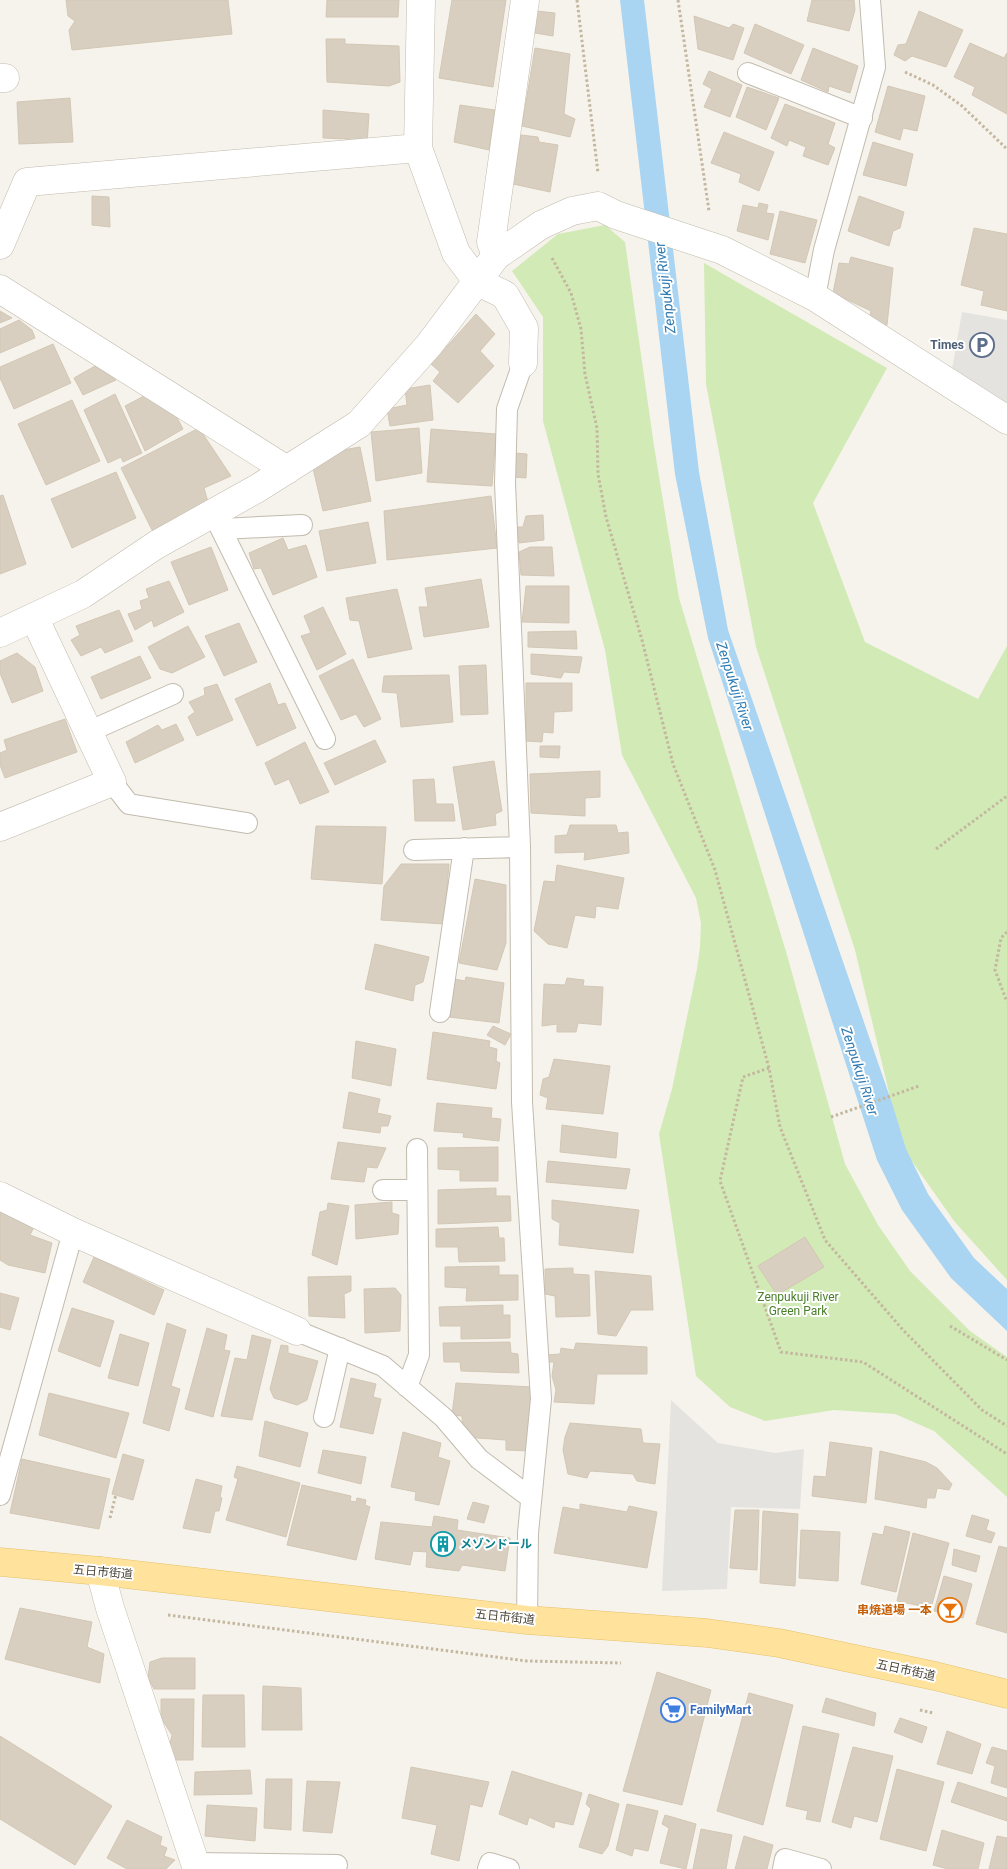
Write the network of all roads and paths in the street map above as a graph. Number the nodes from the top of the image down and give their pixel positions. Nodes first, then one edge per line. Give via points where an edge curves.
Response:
1 (421, 0) edge
2 (525, 0) edge
3 (577, 0) edge
4 (678, 0) edge
5 (870, 0) edge
6 (875, 58) junction
7 (748, 73) dead end
8 (862, 118) junction
9 (593, 138) dead end
10 (418, 148) junction
11 (1007, 148) edge
12 (0, 244) edge
13 (712, 247) junction
14 (548, 250) dead end
15 (496, 256) junction
16 (478, 282) junction
17 (0, 290) edge
18 (815, 297) junction
19 (523, 363) joint
20 (1007, 420) edge
21 (287, 470) junction
22 (217, 521) junction
23 (302, 525) dead end
24 (34, 616) junction
25 (0, 633) edge
26 (173, 694) dead end
27 (88, 732) junction
28 (325, 739) dead end
29 (112, 782) junction
30 (1007, 796) edge
31 (247, 823) dead end
32 (0, 827) edge
33 (464, 848) junction
34 (520, 848) junction
35 (936, 849) dead end
36 (414, 850) dead end
37 (1007, 932) edge
38 (1007, 1002) edge
39 (440, 1012) dead end
40 (769, 1068) junction
41 (919, 1086) dead end
42 (831, 1117) dead end
43 (417, 1149) dead end
44 (383, 1190) dead end
45 (417, 1190) junction
46 (0, 1196) edge
47 (73, 1232) junction
48 (950, 1326) dead end
49 (297, 1331) joint
50 (340, 1348) junction
51 (1007, 1360) edge
52 (407, 1387) junction
53 (324, 1417) dead end
54 (1007, 1426) edge
55 (1007, 1454) edge
56 (116, 1494) dead end
57 (0, 1495) edge
58 (531, 1498) junction
59 (110, 1518) dead end
60 (0, 1562) edge
61 (100, 1570) junction
62 (110, 1608) junction
63 (527, 1620) junction
64 (626, 1663) dead end
65 (1007, 1694) edge
66 (913, 1708) dead end
67 (941, 1715) dead end
68 (337, 1864) dead end
69 (196, 1866) edge
70 (488, 1869) edge
71 (509, 1869) edge
72 (783, 1869) edge
73 (821, 1869) edge

1 - 10 street
2 - 15 street via 491,242
3 - 9 path
4 - 13 path
5 - 6 lane
6 - 8 lane
6 - 11 path via 933,85 962,106
7 - 8 lane
8 - 18 lane via 824,250
10 - 12 street via 26,182
10 - 16 street via 456,253
13 - 15 street via 598,206 541,224
13 - 18 street
14 - 40 path via 571,293 581,329 585,374 597,428 598,474 606,518 674,764 715,870
15 - 16 street
16 - 19 street via 505,294 524,328
16 - 21 street via 429,345 359,424
17 - 21 street
18 - 20 street
19 - 34 lane via 507,409 504,482
21 - 22 street
22 - 23 lane
22 - 24 street via 156,545 83,594
22 - 28 lane
24 - 25 street
24 - 27 street
26 - 27 lane
27 - 29 street
29 - 31 lane via 129,804
29 - 32 street
30 - 35 path
33 - 34 lane
33 - 36 lane
33 - 39 lane
34 - 58 lane via 522,1102 541,1399
37 - 38 path via 1001,938 995,970
40 - 54 path via 780,1127 825,1240 910,1337 982,1410
40 - 55 path via 743,1077 720,1181 781,1352 863,1362
41 - 42 path
43 - 45 lane
44 - 45 lane
45 - 52 lane via 419,1356
46 - 47 street
47 - 49 street
47 - 57 lane
48 - 51 path
49 - 50 lane
50 - 52 lane via 383,1366
50 - 53 lane
52 - 58 lane via 444,1418 480,1459
56 - 59 path
58 - 63 lane
60 - 61 main road, 五日市街道
61 - 62 street
61 - 63 main road, 五日市街道
62 - 64 path via 527,1661
62 - 69 street
63 - 65 main road, 五日市街道 via 778,1643
66 - 67 path
68 - 69 lane
70 - 71 lane via 490,1863
72 - 73 lane via 785,1859

